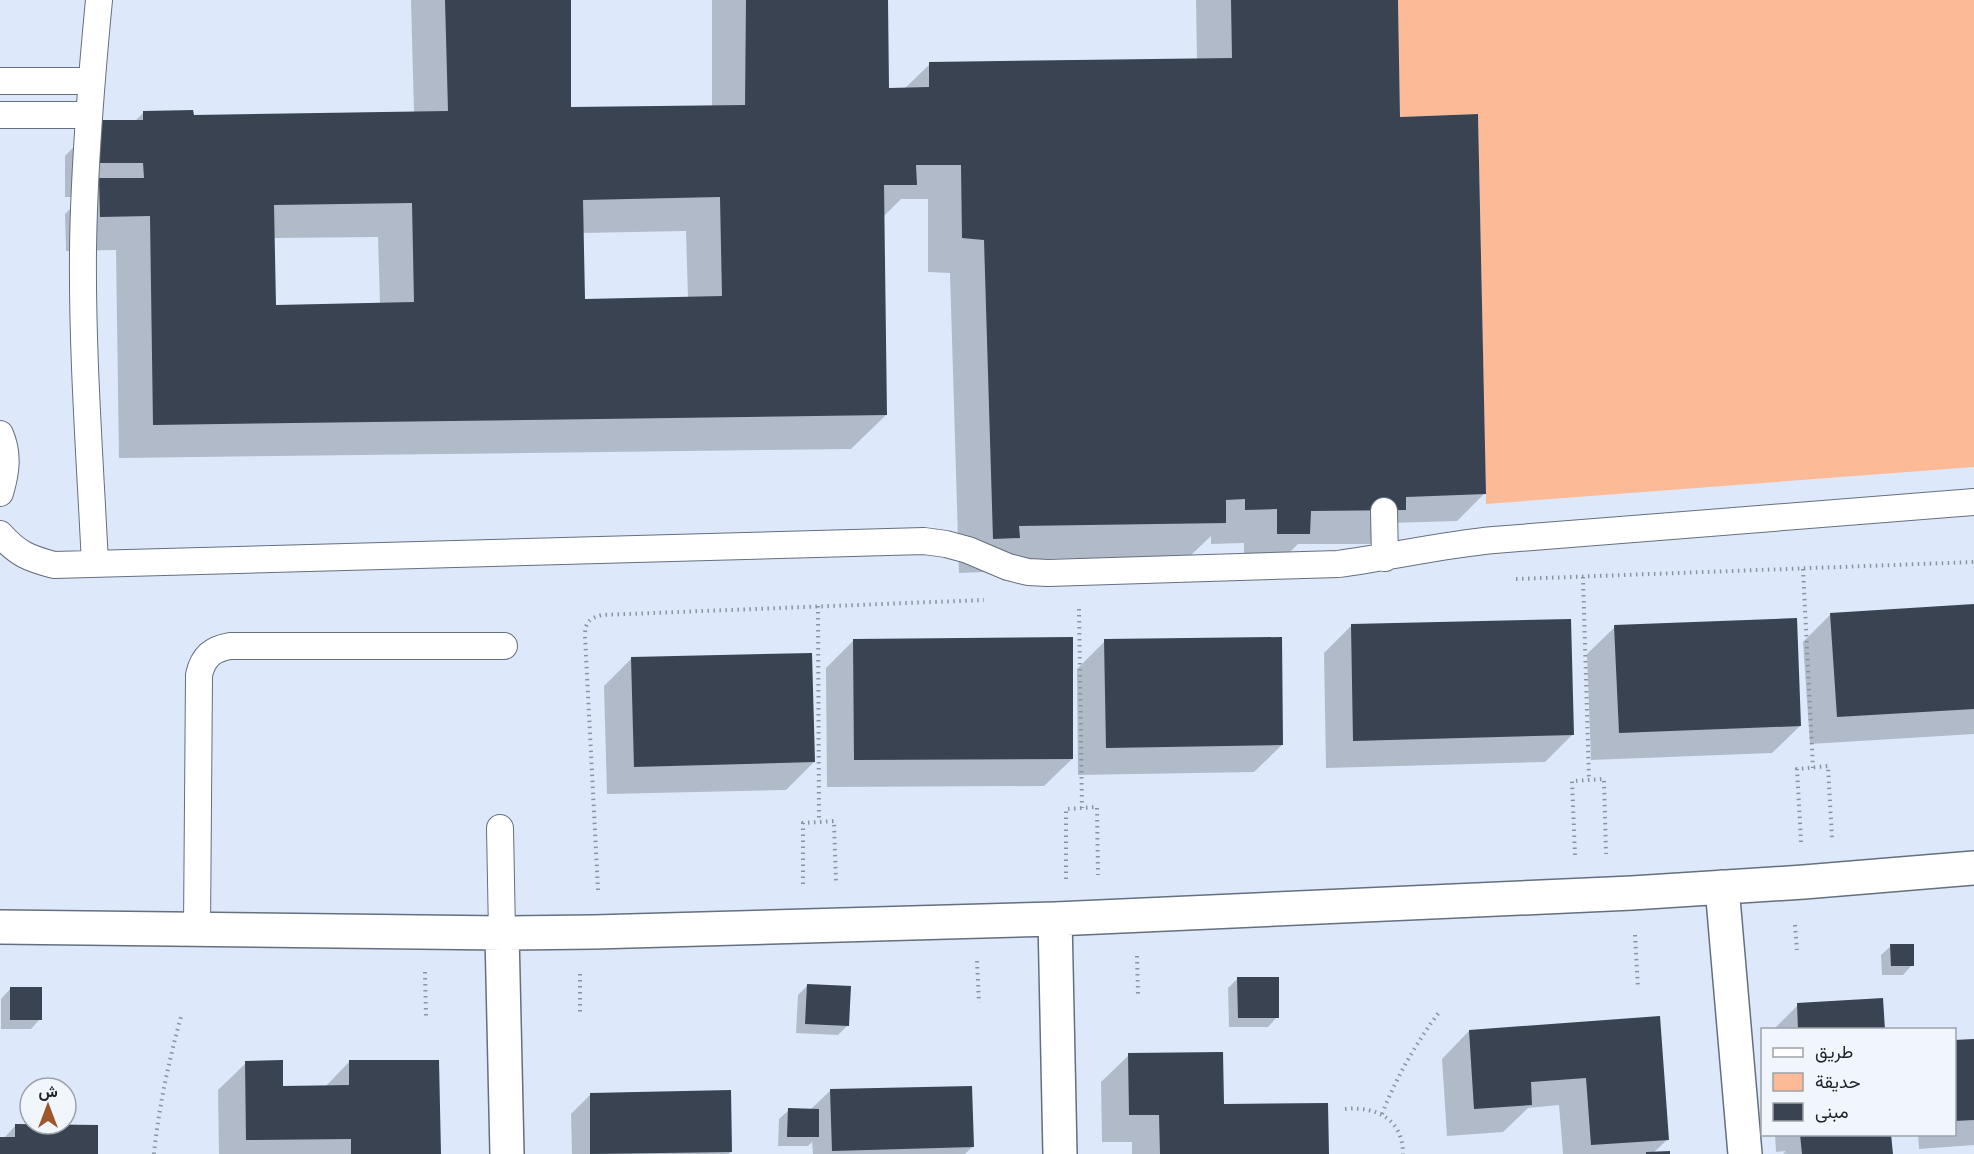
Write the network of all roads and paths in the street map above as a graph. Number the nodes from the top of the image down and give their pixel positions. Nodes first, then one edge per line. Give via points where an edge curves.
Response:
1 (99, 0) edge
2 (0, 81) edge
3 (91, 81) junction
4 (0, 115) edge
5 (89, 115) junction
6 (0, 434) edge
7 (0, 493) edge
8 (1974, 502) edge
9 (1384, 511) dead end
10 (0, 534) edge
11 (1385, 558) junction
12 (1974, 562) edge
13 (94, 564) junction
14 (1803, 569) junction
15 (1583, 577) junction
16 (1512, 579) dead end
17 (996, 600) dead end
18 (818, 606) junction
19 (1079, 608) dead end
20 (504, 646) dead end
21 (1813, 768) junction
22 (1588, 780) junction
23 (1082, 808) junction
24 (819, 822) junction
25 (500, 828) dead end
26 (1974, 868) edge
27 (1819, 880) junction
28 (1722, 887) junction
29 (1606, 894) junction
30 (1099, 918) junction
31 (1061, 919) junction
32 (804, 926) junction
33 (837, 926) junction
34 (0, 927) edge
35 (197, 930) junction
36 (594, 932) junction
37 (502, 933) junction
38 (1638, 988) dead end
39 (1440, 1011) dead end
40 (182, 1013) dead end
41 (1345, 1109) dead end
42 (1382, 1114) junction
43 (154, 1154) edge
44 (507, 1154) edge
45 (1060, 1154) edge
46 (1403, 1154) edge
47 (1745, 1154) edge

1 - 3 lane
2 - 3 lane
3 - 5 lane
4 - 5 lane
5 - 13 lane via 83,304
6 - 7 lane via 7,468
8 - 11 lane via 1494,540
9 - 11 lane
10 - 13 lane via 13,548 33,559 54,565
11 - 13 lane via 1338,564 1038,572 1008,567 968,550 924,541
12 - 14 path
14 - 15 path
14 - 21 path
15 - 16 path
15 - 22 path
17 - 18 path
18 - 24 path
18 - 36 path via 602,615 588,621 585,636 598,868
19 - 23 path
20 - 35 lane via 230,646 209,654 200,675
21 - 27 path via 1797,769
21 - 27 path via 1828,766
22 - 29 path via 1604,779
22 - 29 path via 1572,780
23 - 30 path via 1097,807
23 - 31 path via 1066,809
24 - 32 path via 803,823
24 - 33 path via 834,821
25 - 37 lane
26 - 27 street
27 - 28 street
28 - 29 street
28 - 47 street
29 - 30 street
29 - 38 path
30 - 31 street
31 - 33 street
31 - 45 street
32 - 33 street
32 - 36 street
34 - 35 street
35 - 37 street
36 - 37 street
37 - 44 street
39 - 42 path via 1407,1060
40 - 43 path via 162,1092
41 - 42 path via 1362,1107
42 - 46 path via 1400,1136

